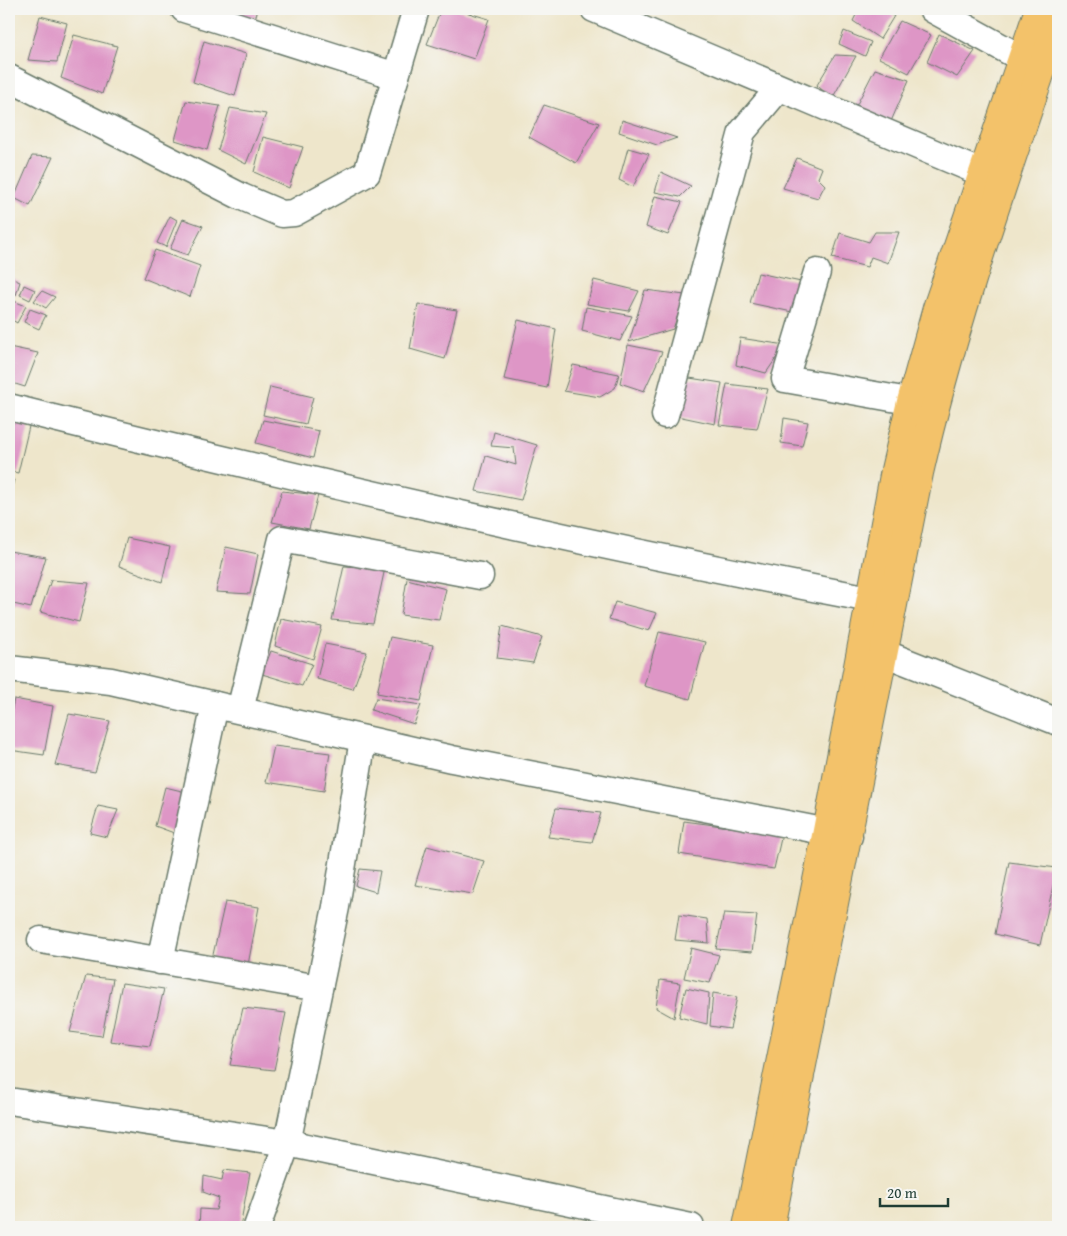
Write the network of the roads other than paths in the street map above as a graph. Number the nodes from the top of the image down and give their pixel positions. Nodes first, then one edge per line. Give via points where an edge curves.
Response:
1 (184, 9) edge
2 (416, 9) edge
3 (594, 9) edge
4 (932, 9) edge
5 (1039, 9) edge
6 (1058, 21) edge
7 (1032, 64) junction
8 (396, 76) junction
9 (9, 78) edge
10 (779, 88) junction
11 (993, 178) junction
12 (817, 272) dead end
13 (923, 404) junction
14 (9, 407) edge
15 (665, 415) dead end
16 (480, 576) dead end
17 (870, 600) junction
18 (873, 650) junction
19 (9, 669) edge
20 (227, 707) junction
21 (1058, 722) edge
22 (363, 738) junction
23 (838, 833) junction
24 (40, 940) dead end
25 (160, 960) junction
26 (319, 988) junction
27 (9, 1101) edge
28 (286, 1143) junction
29 (257, 1227) edge
30 (690, 1227) edge
31 (747, 1227) edge
32 (770, 1227) edge

1 - 8 street
2 - 8 street
3 - 10 street
4 - 7 street
5 - 7 main road
6 - 7 main road
7 - 11 main road
8 - 9 street via 367,173 309,206 282,214 242,197
10 - 11 street
10 - 15 street via 742,132
11 - 13 main road via 937,308
12 - 13 street via 785,379
13 - 17 main road via 895,470
13 - 18 main road
14 - 17 street via 166,446 691,565
16 - 20 street via 282,539
17 - 18 main road
18 - 21 street
18 - 23 main road
19 - 20 street via 111,681
20 - 22 street
20 - 25 street
22 - 23 street via 452,759
22 - 26 street via 336,907
23 - 31 main road
23 - 32 main road
24 - 25 street
25 - 26 street
26 - 28 street
27 - 28 street
28 - 29 street
28 - 30 street

